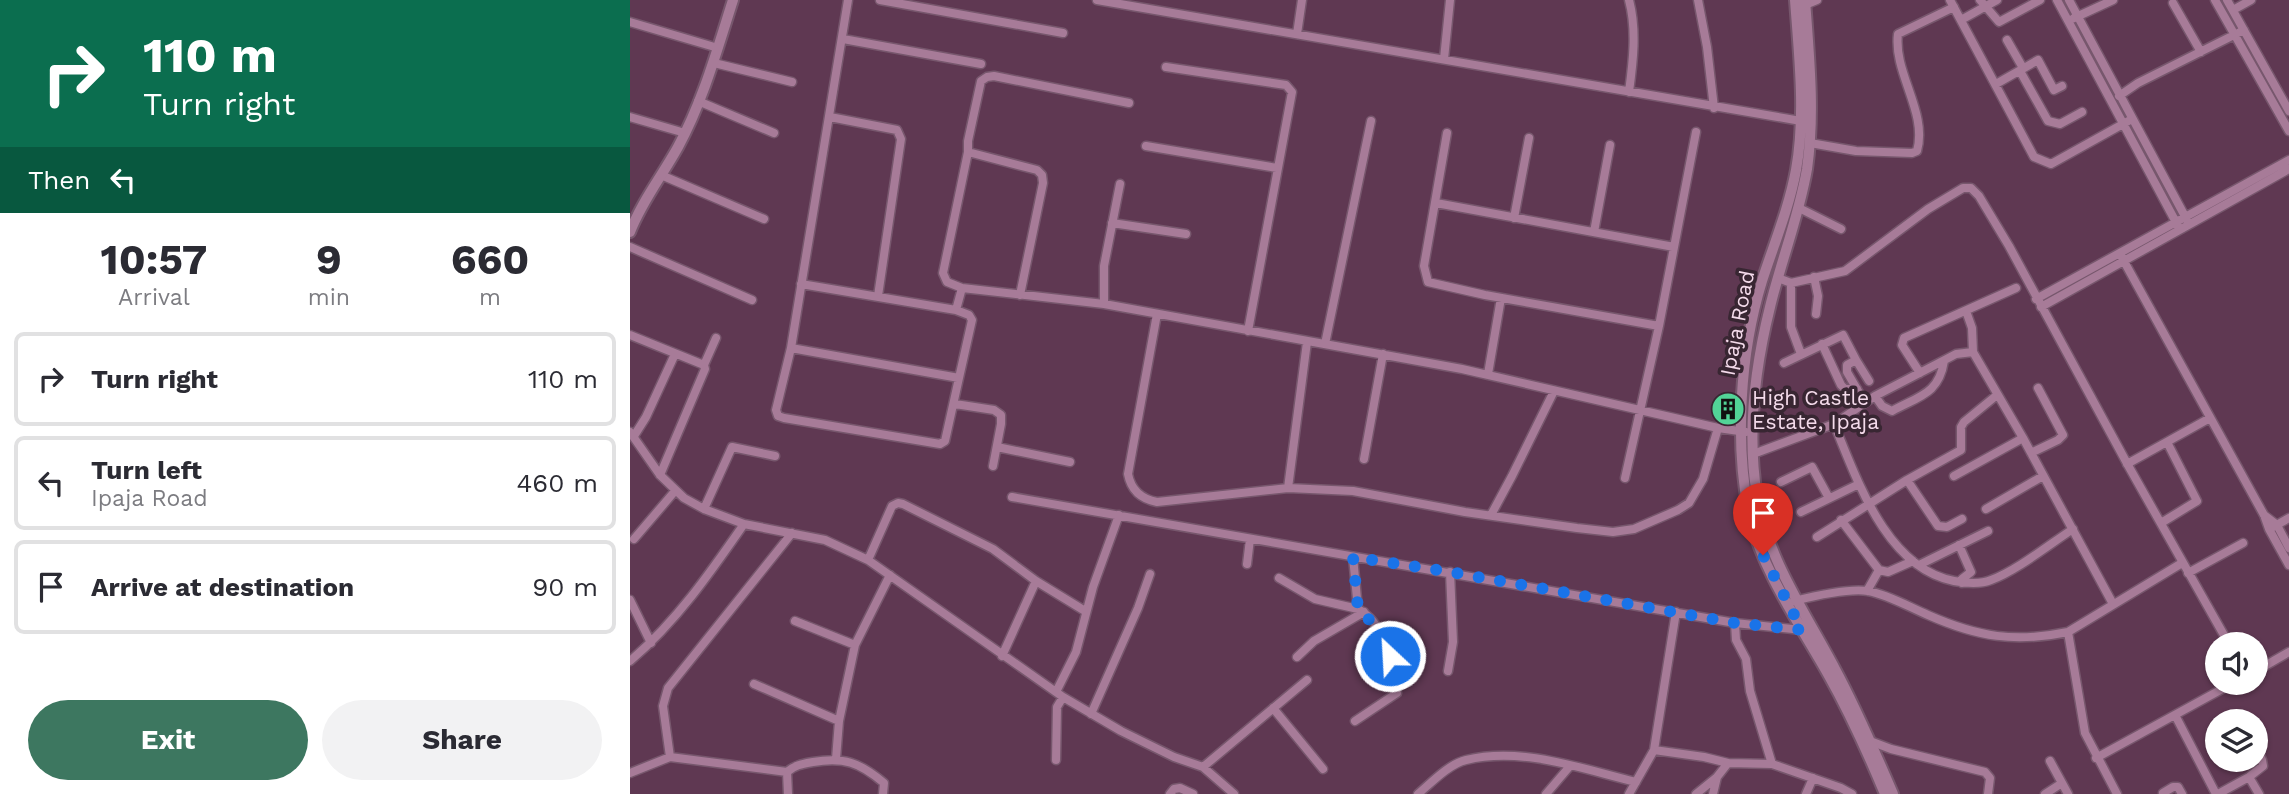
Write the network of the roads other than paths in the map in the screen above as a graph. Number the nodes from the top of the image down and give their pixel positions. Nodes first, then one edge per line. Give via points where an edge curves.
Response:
1 (733, 0) edge
2 (848, 0) edge
3 (880, 0) edge
4 (1097, 0) edge
5 (1301, 0) edge
6 (1450, 0) edge
7 (1629, 0) edge
8 (1698, 0) edge
9 (1817, 0) edge
10 (1997, 0) edge
11 (2039, 0) edge
12 (2057, 0) edge
13 (2069, 0) edge
14 (2113, 0) edge
15 (2215, 0) edge
16 (2227, 0) edge
17 (2251, 0) edge
18 (1802, 2) edge
19 (2173, 3) dead end
20 (1952, 4) edge
21 (1982, 4) edge
22 (2233, 10) junction
23 (2078, 16) junction
24 (1961, 20) junction
25 (2068, 21) junction
26 (630, 22) edge
27 (2244, 30) junction
28 (1063, 33) dead end
29 (1297, 34) junction
30 (2234, 34) junction
31 (843, 39) junction
32 (2007, 40) dead end
33 (718, 48) junction
34 (2201, 52) junction
35 (1444, 59) junction
36 (714, 63) junction
37 (981, 64) dead end
38 (1166, 67) dead end
39 (2021, 69) junction
40 (792, 82) dead end
41 (1996, 84) junction
42 (2062, 86) dead end
43 (1629, 92) junction
44 (2119, 96) junction
45 (698, 101) junction
46 (1129, 103) dead end
47 (1714, 108) junction
48 (2289, 111) edge
49 (2082, 112) dead end
50 (630, 117) edge
51 (830, 117) junction
52 (1371, 121) dead end
53 (1801, 121) junction
54 (2127, 121) junction
55 (2289, 131) edge
56 (1696, 132) dead end
57 (685, 133) junction
58 (1447, 133) dead end
59 (775, 134) dead end
60 (1529, 138) dead end
61 (1810, 143) junction
62 (1611, 145) dead end
63 (1146, 146) dead end
64 (968, 152) junction
65 (2289, 160) edge
66 (1277, 168) junction
67 (2289, 169) edge
68 (661, 175) junction
69 (1120, 184) dead end
70 (1436, 203) junction
71 (1799, 208) junction
72 (634, 212) edge
73 (1514, 218) junction
74 (764, 219) dead end
75 (2188, 220) junction
76 (1112, 223) junction
77 (2178, 226) junction
78 (1841, 229) dead end
79 (630, 232) edge
80 (1594, 232) junction
81 (1186, 234) dead end
82 (630, 247) edge
83 (1674, 247) junction
84 (2122, 258) junction
85 (1814, 277) junction
86 (1778, 278) junction
87 (1791, 283) junction
88 (801, 284) junction
89 (962, 288) junction
90 (2016, 288) dead end
91 (1020, 295) junction
92 (878, 296) junction
93 (1501, 298) junction
94 (752, 300) dead end
95 (1104, 303) junction
96 (2039, 303) junction
97 (956, 310) junction
98 (1966, 311) junction
99 (1157, 314) junction
100 (1816, 314) dead end
101 (1659, 326) junction
102 (1248, 331) junction
103 (630, 335) edge
104 (716, 338) dead end
105 (1307, 342) junction
106 (1325, 344) junction
107 (1822, 344) junction
108 (791, 348) junction
109 (1973, 352) junction
110 (676, 354) junction
111 (1383, 354) junction
112 (1801, 354) junction
113 (1856, 360) junction
114 (1944, 361) junction
115 (1784, 363) dead end
116 (704, 365) junction
117 (1920, 373) junction
118 (1488, 374) junction
119 (959, 378) junction
120 (1869, 381) dead end
121 (2038, 388) dead end
122 (1857, 389) junction
123 (1554, 391) junction
124 (1997, 395) junction
125 (1875, 396) junction
126 (1865, 402) junction
127 (955, 404) junction
128 (1642, 409) junction
129 (2210, 418) junction
130 (1834, 424) junction
131 (1718, 428) junction
132 (1747, 432) junction
133 (632, 434) edge
134 (2023, 438) junction
135 (2167, 442) junction
136 (997, 446) junction
137 (2031, 453) junction
138 (1753, 454) junction
139 (775, 456) dead end
140 (1364, 459) dead end
141 (1070, 462) dead end
142 (2127, 464) junction
143 (993, 466) dead end
144 (660, 475) junction
145 (1954, 476) dead end
146 (2043, 476) junction
147 (1625, 478) dead end
148 (1907, 480) junction
149 (1781, 482) dead end
150 (1859, 484) junction
151 (1288, 488) junction
152 (675, 491) junction
153 (1012, 496) dead end
154 (1829, 498) junction
155 (1868, 505) junction
156 (704, 509) junction
157 (1986, 509) dead end
158 (1801, 512) dead end
159 (1119, 515) junction
160 (1491, 515) junction
161 (2289, 518) edge
162 (1962, 519) dead end
163 (1841, 520) junction
164 (2161, 523) junction
165 (744, 524) junction
166 (2273, 527) junction
167 (2073, 529) junction
168 (1989, 531) dead end
169 (792, 533) junction
170 (1817, 537) dead end
171 (634, 539) dead end
172 (1250, 539) junction
173 (2244, 543) dead end
174 (2285, 543) edge
175 (1959, 545) junction
176 (1353, 557) junction
177 (868, 560) junction
178 (1916, 563) junction
179 (2182, 563) junction
180 (1247, 564) dead end
181 (2289, 565) edge
182 (1880, 570) junction
183 (1450, 572) junction
184 (2189, 573) junction
185 (1150, 574) dead end
186 (890, 575) junction
187 (1279, 578) dead end
188 (1036, 581) junction
189 (1962, 583) junction
190 (1867, 591) junction
191 (630, 600) edge
192 (1793, 601) junction
193 (2113, 604) junction
194 (1085, 611) junction
195 (1361, 611) junction
196 (1676, 612) junction
197 (795, 621) dead end
198 (1735, 623) junction
199 (1802, 630) junction
200 (2068, 632) junction
201 (2222, 632) edge
202 (651, 643) junction
203 (855, 645) junction
204 (2289, 652) edge
205 (1002, 656) junction
206 (1297, 657) dead end
207 (630, 661) edge
208 (2268, 664) edge
209 (1448, 671) dead end
210 (1307, 680) dead end
211 (754, 684) dead end
212 (1060, 695) junction
213 (2211, 695) edge
214 (1273, 708) junction
215 (1091, 714) junction
216 (2175, 715) junction
217 (839, 721) junction
218 (1355, 721) dead end
219 (1871, 741) junction
220 (1654, 750) junction
221 (670, 757) junction
222 (2096, 758) junction
223 (836, 759) junction
224 (1056, 760) dead end
225 (2050, 761) dead end
226 (1728, 763) junction
227 (1772, 764) junction
228 (1570, 766) junction
229 (1203, 767) junction
230 (1322, 769) dead end
231 (787, 772) junction
232 (2255, 772) edge
233 (630, 773) edge
234 (1717, 777) junction
235 (2249, 777) junction
236 (1813, 778) junction
237 (1636, 782) junction
238 (2062, 783) junction
239 (2164, 793) edge
240 (788, 794) edge
241 (883, 794) edge
242 (1170, 794) edge
243 (1193, 794) edge
244 (1234, 794) edge
245 (1418, 794) edge
246 (1546, 794) edge
247 (1629, 794) edge
248 (1696, 794) edge
249 (1713, 794) edge
250 (1806, 794) edge
251 (1852, 794) edge
252 (1885, 794) edge
253 (1893, 794) edge
254 (1988, 794) edge
255 (2045, 794) edge
256 (2068, 794) edge
257 (2117, 794) edge
258 (2182, 794) edge
259 (2217, 794) edge
260 (2259, 794) edge

1 - 33 main road
2 - 31 street
3 - 28 street
4 - 29 street
5 - 29 street
6 - 35 street
7 - 43 street via 1634,55
8 - 47 street
9 - 18 street
10 - 21 street
11 - 21 street via 1998,22
12 - 25 street
13 - 23 street
14 - 23 street
15 - 30 street
16 - 22 street
17 - 22 street
18 - 53 main road, Ipaja Road
18 - 61 main road, Ipaja Road
19 - 34 street
20 - 24 street
20 - 61 street via 1898,34 1916,119 1916,151 1856,151
21 - 24 street
22 - 27 street
23 - 25 street
23 - 44 street
24 - 41 street
25 - 54 street
26 - 33 street
27 - 30 street
27 - 48 street
29 - 35 street
30 - 34 street
30 - 55 street
31 - 37 street
31 - 51 street
32 - 39 street
33 - 36 main road
34 - 44 street
35 - 43 street
36 - 40 street
36 - 45 main road
38 - 66 street via 1290,88 1292,98
39 - 41 street
39 - 42 street via 2038,60 2054,90
39 - 49 street via 2048,121 2060,124
41 - 54 street via 2034,157 2043,162 2051,164
43 - 47 street
44 - 54 street
45 - 57 main road
45 - 59 street
46 - 64 street via 987,77 981,82
47 - 53 street
50 - 57 street
51 - 88 street
51 - 92 street via 900,134
52 - 106 street
53 - 132 main road, Ipaja Road via 1792,188 1752,327 1745,374
54 - 75 street
54 - 77 street
56 - 83 street
57 - 68 main road
58 - 70 street
60 - 73 street
61 - 71 main road, Ipaja Road
62 - 80 street
63 - 66 street
64 - 89 street via 943,273 947,282
64 - 91 street via 1042,175
65 - 75 street
66 - 102 street
67 - 75 street
68 - 72 main road
68 - 74 street
69 - 76 street
70 - 73 street
70 - 93 street via 1424,266 1427,280
71 - 78 street
71 - 86 main road, Ipaja Road
72 - 79 main road
73 - 80 street
75 - 77 street
76 - 81 street
76 - 95 street via 1102,279
77 - 84 street
80 - 83 street
82 - 94 street
83 - 101 street
84 - 96 street
84 - 129 street
85 - 87 street
85 - 96 street via 1845,271 1928,209 1968,187 1986,207
85 - 100 street
86 - 87 street
86 - 132 main road, Ipaja Road
87 - 112 street via 1791,327
88 - 92 street
88 - 108 street
89 - 91 street
89 - 97 street
90 - 98 street
91 - 95 street
92 - 97 street
93 - 101 street
93 - 118 street
95 - 99 street
96 - 142 street
97 - 119 street via 972,320
98 - 109 street
98 - 117 street via 1904,338 1902,345
99 - 102 street
99 - 151 street via 1128,474 1133,488 1157,502
101 - 128 street
102 - 105 street
103 - 110 street
104 - 116 street
105 - 106 street
105 - 151 street
106 - 111 street
107 - 112 street
107 - 113 street via 1843,335
107 - 122 street via 1841,385
108 - 119 street
108 - 127 street via 778,416 940,444 945,441
109 - 114 street
109 - 124 street
110 - 116 street
110 - 133 street via 646,417
111 - 118 street
111 - 140 street
112 - 115 street
113 - 120 street
113 - 122 street via 1847,369
114 - 117 street
114 - 125 street via 1937,386 1892,411
116 - 144 street via 705,374
117 - 125 street
118 - 123 street
119 - 127 street
121 - 137 street via 2063,435
122 - 126 street
123 - 128 street
123 - 160 street
124 - 134 street
124 - 148 street via 1964,422 1961,450
125 - 126 street
126 - 130 street
127 - 136 street via 999,413 1002,424
128 - 131 street
128 - 147 street
129 - 135 street
129 - 166 street
130 - 138 street
130 - 150 street
131 - 132 street
131 - 160 street via 1703,480 1689,503 1651,523 1613,532
132 - 138 main road, Ipaja Road
132 - 192 main road, Ipaja Road via 1743,476 1751,519 1763,555
133 - 144 street
134 - 137 street
134 - 145 street
135 - 142 street
135 - 164 street via 2197,501
136 - 141 street
136 - 143 street
137 - 146 street
138 - 192 main road, Ipaja Road via 1757,499 1767,536
139 - 156 street via 732,447
142 - 164 street
144 - 152 street
146 - 157 street
146 - 167 street
148 - 155 street
148 - 162 street via 1938,526
149 - 154 street via 1812,467
150 - 154 street
150 - 155 street
151 - 160 street via 1353,491
152 - 156 street
152 - 171 street
153 - 159 street
154 - 158 street
155 - 163 street
155 - 178 street
156 - 165 street
159 - 172 street
159 - 194 street
161 - 166 street
163 - 170 street
163 - 182 street
164 - 179 street
165 - 169 street
165 - 202 street via 693,597
166 - 174 street
167 - 189 street via 1990,581
167 - 193 street
168 - 175 street
169 - 177 street via 825,540
169 - 221 street via 668,688 663,706
172 - 176 street
172 - 180 street
173 - 184 street
174 - 181 street
175 - 178 street
175 - 189 street via 1971,572
176 - 183 street
176 - 195 street
177 - 186 street
177 - 188 street via 892,506 898,503 993,549
178 - 182 street
178 - 189 street
179 - 184 street
179 - 193 street
182 - 190 street
183 - 196 street
183 - 209 street via 1453,642
184 - 201 street
185 - 215 street
186 - 203 street
186 - 205 street
187 - 195 street via 1315,599
188 - 194 street
188 - 205 street
190 - 192 street
190 - 200 street via 1940,621 2002,639
191 - 202 street
192 - 199 main road, Ipaja Road
192 - 219 main road, Ipaja Road
193 - 200 street
194 - 212 street
195 - 206 street
195 - 218 street via 1385,640 1397,693
196 - 198 street
196 - 220 street
197 - 203 street
198 - 199 street
198 - 227 street
199 - 252 main road, Ipaja Road via 1846,706
200 - 222 street via 2085,733
202 - 207 street
203 - 217 street
204 - 208 street
205 - 212 street
210 - 214 street
211 - 217 street
212 - 215 street
212 - 224 street
213 - 216 street
214 - 229 street
214 - 230 street
215 - 229 street
216 - 222 street
216 - 259 street
217 - 223 street
219 - 253 main road, Ipaja Road
219 - 254 street via 1985,772 1990,778
220 - 226 street
220 - 237 street
221 - 231 street
221 - 233 street
222 - 257 street
223 - 231 street via 795,766
223 - 241 street via 874,774 884,783
225 - 238 street
226 - 227 street
226 - 234 street
227 - 236 street
228 - 237 street
228 - 245 street via 1516,755 1464,760
228 - 246 street
229 - 244 street
231 - 240 street
232 - 235 street
234 - 248 street
234 - 249 street
235 - 259 street
235 - 260 street
236 - 250 street
236 - 251 street
237 - 247 street
238 - 255 street
238 - 256 street
239 - 258 street via 2173,787
242 - 243 street via 1180,788

